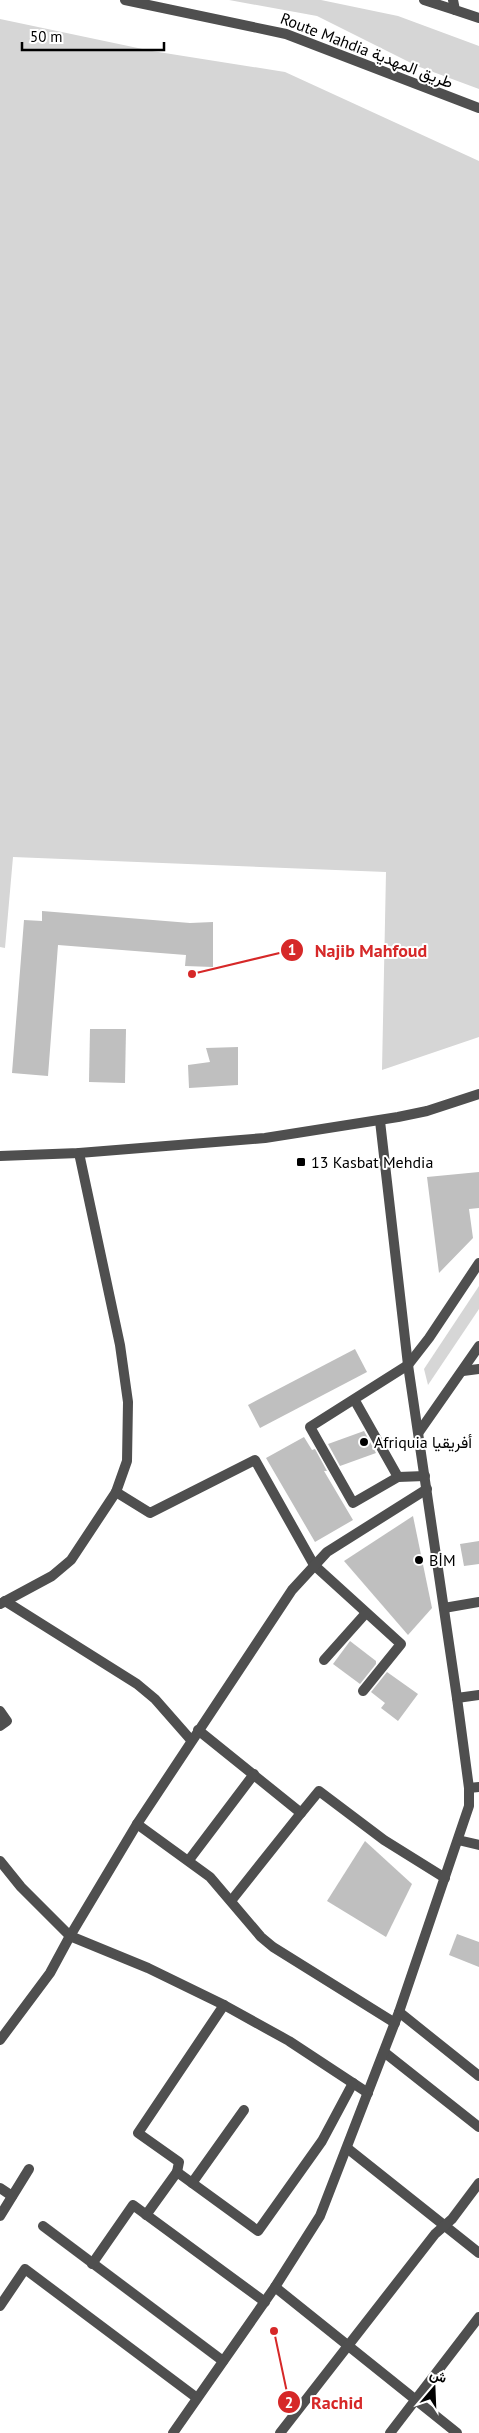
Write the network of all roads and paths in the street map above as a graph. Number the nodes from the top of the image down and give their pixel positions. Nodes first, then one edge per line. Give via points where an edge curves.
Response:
1 (125, 0) edge
2 (424, 0) edge
3 (454, 5) edge
4 (479, 18) edge
5 (479, 108) edge
6 (479, 1094) edge
7 (380, 1121) junction
8 (79, 1153) junction
9 (0, 1156) edge
10 (479, 1263) edge
11 (479, 1346) edge
12 (408, 1365) junction
13 (479, 1369) edge
14 (464, 1371) junction
15 (354, 1398) junction
16 (419, 1432) junction
17 (398, 1476) junction
18 (425, 1476) junction
19 (427, 1489) junction
20 (116, 1492) junction
21 (314, 1565) junction
22 (3, 1602) edge
23 (479, 1602) edge
24 (444, 1608) junction
25 (366, 1613) junction
26 (324, 1660) dead end
27 (363, 1691) dead end
28 (479, 1695) edge
29 (457, 1698) junction
30 (0, 1711) edge
31 (0, 1726) edge
32 (198, 1730) junction
33 (191, 1740) junction
34 (254, 1774) junction
35 (474, 1788) edge
36 (301, 1813) junction
37 (137, 1824) junction
38 (458, 1840) junction
39 (479, 1845) edge
40 (189, 1860) junction
41 (0, 1861) edge
42 (445, 1878) junction
43 (231, 1901) junction
44 (70, 1936) junction
45 (224, 2005) junction
46 (399, 2012) junction
47 (395, 2023) junction
48 (0, 2040) edge
49 (384, 2052) junction
50 (479, 2076) edge
51 (352, 2083) junction
52 (368, 2093) junction
53 (244, 2110) dead end
54 (479, 2127) edge
55 (347, 2148) junction
56 (29, 2169) dead end
57 (177, 2172) junction
58 (192, 2183) junction
59 (479, 2184) edge
60 (0, 2188) edge
61 (12, 2196) junction
62 (146, 2215) junction
63 (0, 2216) edge
64 (444, 2225) junction
65 (43, 2226) dead end
66 (479, 2253) edge
67 (92, 2264) junction
68 (275, 2287) junction
69 (265, 2302) junction
70 (0, 2306) edge
71 (479, 2317) edge
72 (349, 2346) junction
73 (223, 2361) junction
74 (197, 2398) junction
75 (416, 2400) junction
76 (173, 2433) edge
77 (280, 2433) edge
78 (390, 2433) edge
79 (457, 2433) edge

1 - 5 street, Route Mahdia طريق المهدية via 286,34
2 - 3 street
3 - 4 street
6 - 7 street via 427,1111
7 - 8 street via 265,1138
7 - 12 street
8 - 9 street
8 - 20 street via 120,1345 128,1402 127,1461
10 - 12 street
11 - 14 street
12 - 15 street
12 - 16 street
13 - 14 street
14 - 16 street
15 - 17 street
15 - 17 street via 310,1427 353,1503
16 - 18 street
17 - 18 street
18 - 19 street
19 - 21 street via 327,1552
19 - 24 street
20 - 21 street via 150,1513 254,1460
20 - 22 street via 71,1560 52,1576
21 - 25 street
21 - 32 street via 292,1590
22 - 33 street via 137,1684 155,1698
23 - 24 street
24 - 29 street
25 - 26 street
25 - 27 street via 401,1644
28 - 29 street
29 - 35 street
30 - 31 street via 6,1721
32 - 33 street
32 - 34 street
33 - 37 street
34 - 36 street
34 - 40 street
35 - 38 street
36 - 42 street via 319,1791 384,1840
36 - 43 street
37 - 40 street
37 - 44 street
38 - 39 street
38 - 42 street
40 - 43 street via 210,1877
41 - 44 street
42 - 46 street
43 - 47 street via 273,1947
44 - 45 street via 148,1968
44 - 48 street via 50,1973
45 - 51 street via 288,2041
45 - 57 street via 138,2133 180,2162
46 - 47 street
46 - 50 street
47 - 49 street
49 - 52 street
49 - 54 street
51 - 52 street
51 - 58 street via 322,2141 258,2230
52 - 55 street
53 - 58 street
55 - 64 street
55 - 68 street via 320,2216
56 - 61 street
57 - 58 street
57 - 62 street
59 - 64 street
60 - 61 street
61 - 63 street
62 - 67 street via 133,2205
62 - 69 street
64 - 66 street
64 - 72 street
65 - 67 street
67 - 73 street
68 - 69 street
68 - 72 street
69 - 73 street
70 - 74 street via 25,2269
71 - 75 street
72 - 75 street
72 - 77 street
73 - 74 street
74 - 76 street
75 - 78 street
75 - 79 street

